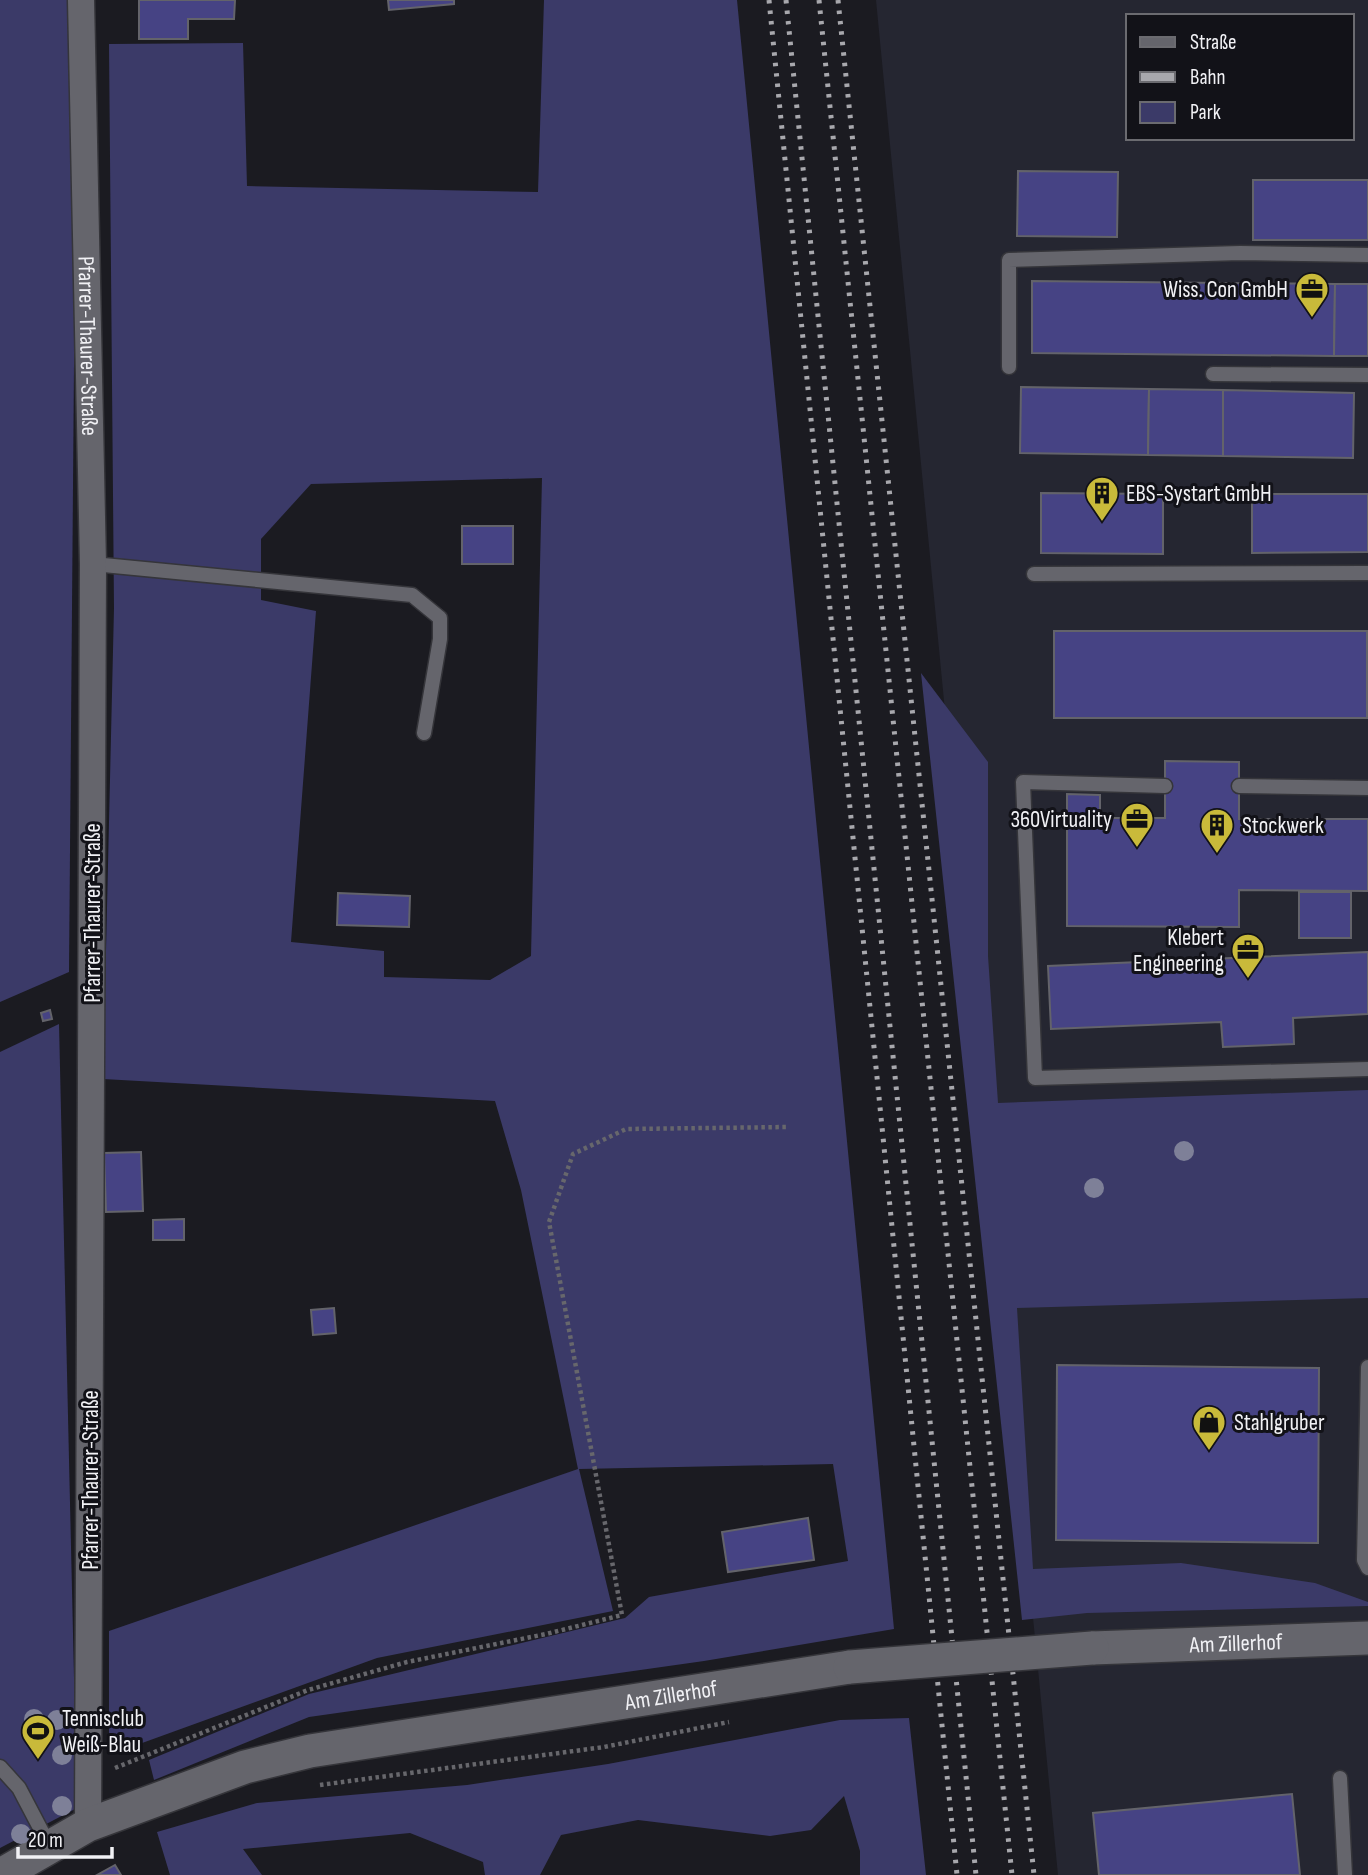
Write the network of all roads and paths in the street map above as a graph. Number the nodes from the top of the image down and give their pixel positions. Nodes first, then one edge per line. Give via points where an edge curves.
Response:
1 (81, 0) edge
2 (1368, 255) edge
3 (1009, 367) dead end
4 (1213, 374) dead end
5 (1368, 375) edge
6 (93, 564) junction
7 (1368, 573) edge
8 (1034, 574) dead end
9 (424, 733) dead end
10 (1165, 786) dead end
11 (1239, 786) dead end
12 (1368, 788) edge
13 (1368, 1069) edge
14 (789, 1127) dead end
15 (1368, 1367) edge
16 (1368, 1568) edge
17 (1368, 1638) edge
18 (736, 1720) dead end
19 (0, 1767) edge
20 (1340, 1778) dead end
21 (88, 1779) junction
22 (317, 1786) dead end
23 (88, 1825) junction
24 (50, 1847) junction
25 (1, 1875) edge
26 (1345, 1875) edge

1 - 6 street, Pfarrer-Thaurer-Straße
2 - 3 lane via 1240,253 1009,260
4 - 5 lane
6 - 9 lane via 412,595 440,618
6 - 21 street, Pfarrer-Thaurer-Straße
7 - 8 lane
10 - 13 lane via 1023,782 1035,1078
11 - 12 lane
14 - 21 path via 626,1129 573,1154 549,1223 622,1615 407,1662 308,1690
15 - 16 lane via 1364,1560
17 - 23 street, Am Zillerhof, bridge via 1092,1648 850,1667 310,1751 245,1767
18 - 22 path via 604,1747
19 - 24 lane via 19,1788
20 - 26 lane
21 - 23 street, Pfarrer-Thaurer-Straße
23 - 24 street, Am Zillerhof
24 - 25 street, Am Zillerhof

